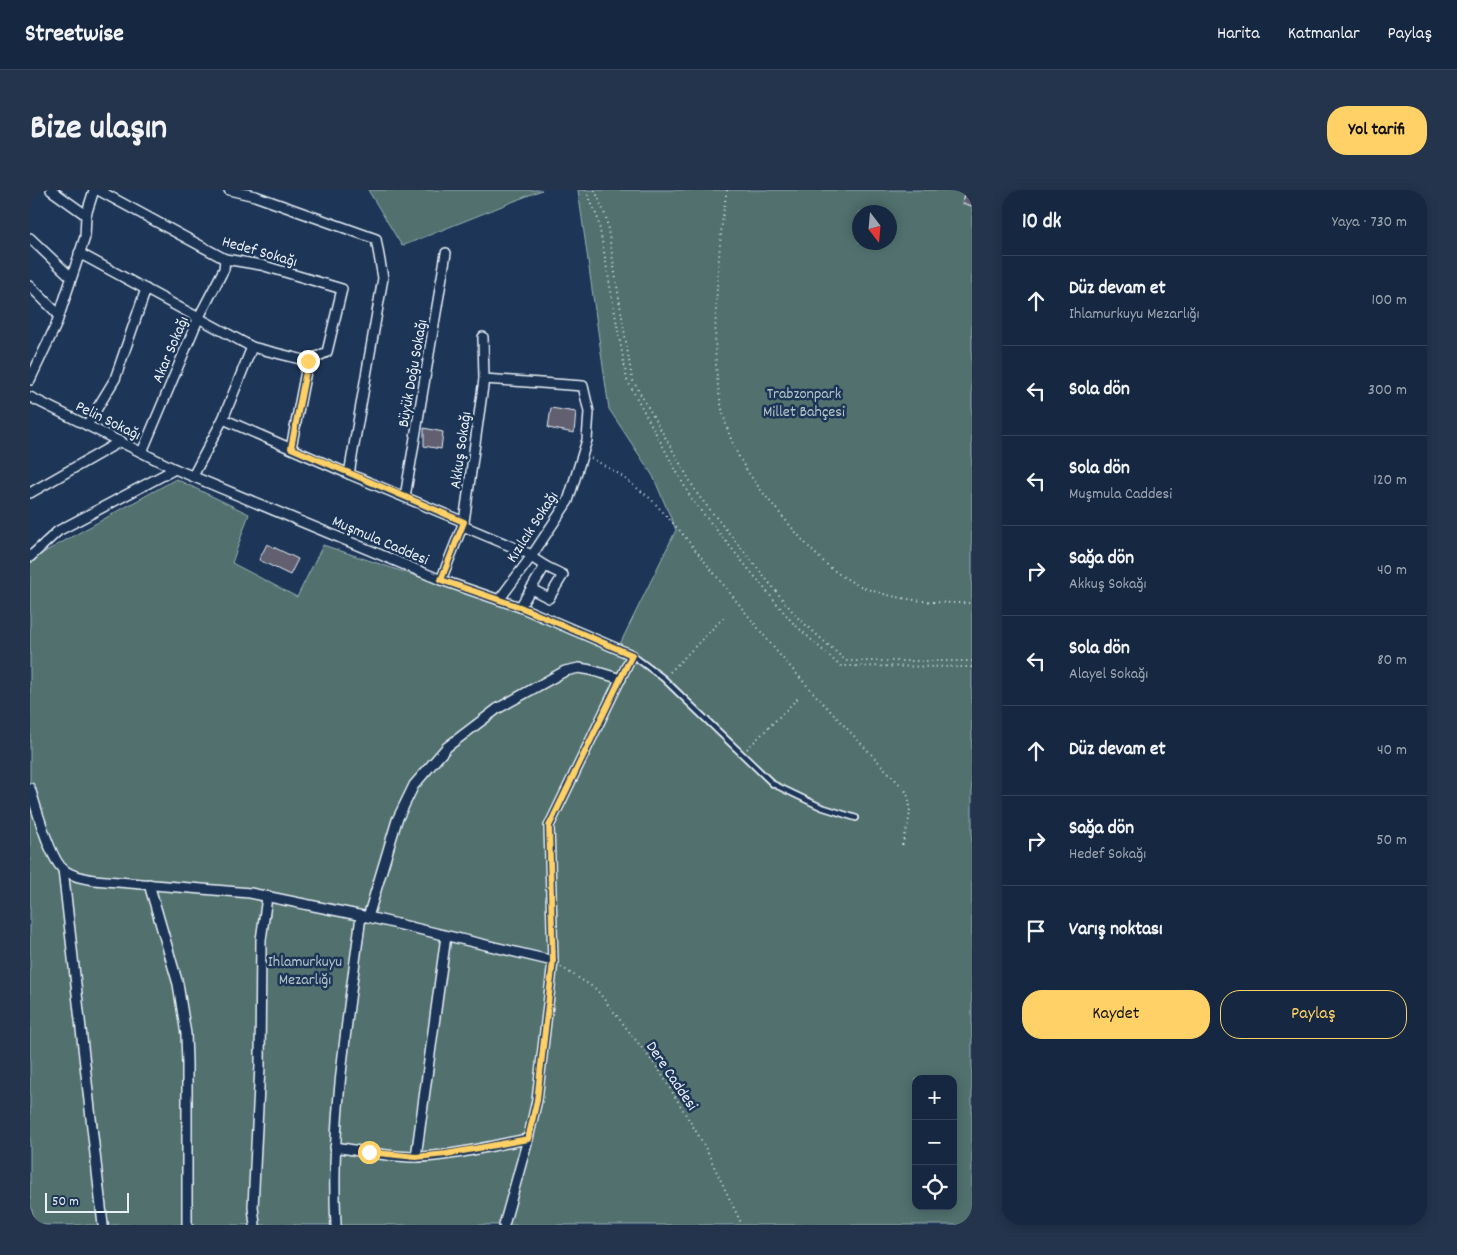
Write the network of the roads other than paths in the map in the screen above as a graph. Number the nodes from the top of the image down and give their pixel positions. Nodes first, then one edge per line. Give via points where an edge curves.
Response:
1 (51, 190) edge
2 (96, 190) edge
3 (234, 191) edge
4 (86, 215) junction
5 (30, 238) edge
6 (79, 253) junction
7 (446, 253) dead end
8 (225, 259) junction
9 (72, 277) junction
10 (30, 286) edge
11 (146, 289) junction
12 (59, 315) junction
13 (199, 318) junction
14 (483, 337) dead end
15 (252, 346) junction
16 (308, 361) junction
17 (484, 379) junction
18 (30, 380) edge
19 (30, 397) edge
20 (223, 419) junction
21 (87, 425) junction
22 (121, 441) junction
23 (291, 448) junction
24 (142, 452) junction
25 (175, 469) junction
26 (349, 474) junction
27 (193, 476) junction
28 (30, 493) edge
29 (405, 497) junction
30 (464, 524) junction
31 (531, 556) junction
32 (30, 557) edge
33 (545, 566) junction
34 (441, 580) junction
35 (531, 589) junction
36 (499, 600) junction
37 (520, 607) junction
38 (632, 655) junction
39 (621, 679) junction
40 (30, 788) edge
41 (856, 818) dead end
42 (63, 870) junction
43 (149, 884) junction
44 (267, 897) junction
45 (365, 916) junction
46 (446, 936) junction
47 (553, 961) junction
48 (528, 1139) junction
49 (335, 1147) junction
50 (416, 1157) junction
51 (103, 1225) edge
52 (187, 1225) edge
53 (255, 1225) edge
54 (336, 1225) edge
55 (504, 1225) edge

1 - 4 street
2 - 4 street
2 - 8 street, Hedef Sokağı
3 - 26 street via 376,240 383,278
4 - 6 street via 85,237
5 - 9 street
6 - 9 street
6 - 11 street
7 - 29 street, Büyük Doğu Sokağı
8 - 13 street, Akar Sokağı via 224,269
8 - 16 street, Hedef Sokağı via 342,289 328,352
9 - 12 street
10 - 12 street
11 - 13 street
11 - 21 street via 116,379
12 - 18 street
13 - 15 street
13 - 24 street, Akar Sokağı
14 - 17 street, Akkuş Sokağı
15 - 16 street
15 - 20 street
16 - 23 street
17 - 30 street, Akkuş Sokağı
17 - 31 street, Kızılcık Sokağı via 583,386 589,412 587,440 568,501
19 - 21 street, Pelin Sokağı
20 - 23 street
20 - 27 street
21 - 22 street, Pelin Sokağı
22 - 24 street, Pelin Sokağı
22 - 28 street
23 - 26 street
24 - 25 street, Pelin Sokağı
25 - 27 street, Muşmula Caddesi
25 - 32 street via 58,531
26 - 29 street
27 - 34 street, Muşmula Caddesi
29 - 30 street
30 - 31 street
30 - 34 street, Akkuş Sokağı
31 - 33 street
31 - 36 street, Kızılcık Sokağı
33 - 35 street
33 - 35 street, Kızılcık Sokağı via 563,576 549,598
34 - 36 street, Muşmula Caddesi
35 - 37 street
36 - 37 street, Muşmula Caddesi
37 - 38 street, Muşmula Caddesi
38 - 39 street
38 - 41 lane via 663,678 773,784 821,807
39 - 45 street via 579,668 565,671 497,709 447,747 414,785 397,820
39 - 47 street via 549,826
40 - 42 street via 54,858
42 - 43 street via 94,880
42 - 51 street
43 - 44 street
43 - 52 street via 178,984 186,1034
44 - 45 street
44 - 53 street via 261,940
45 - 46 street
45 - 49 street
46 - 47 street
46 - 50 street
47 - 48 street via 537,1100
48 - 50 street
48 - 55 street
49 - 50 street
49 - 54 street

